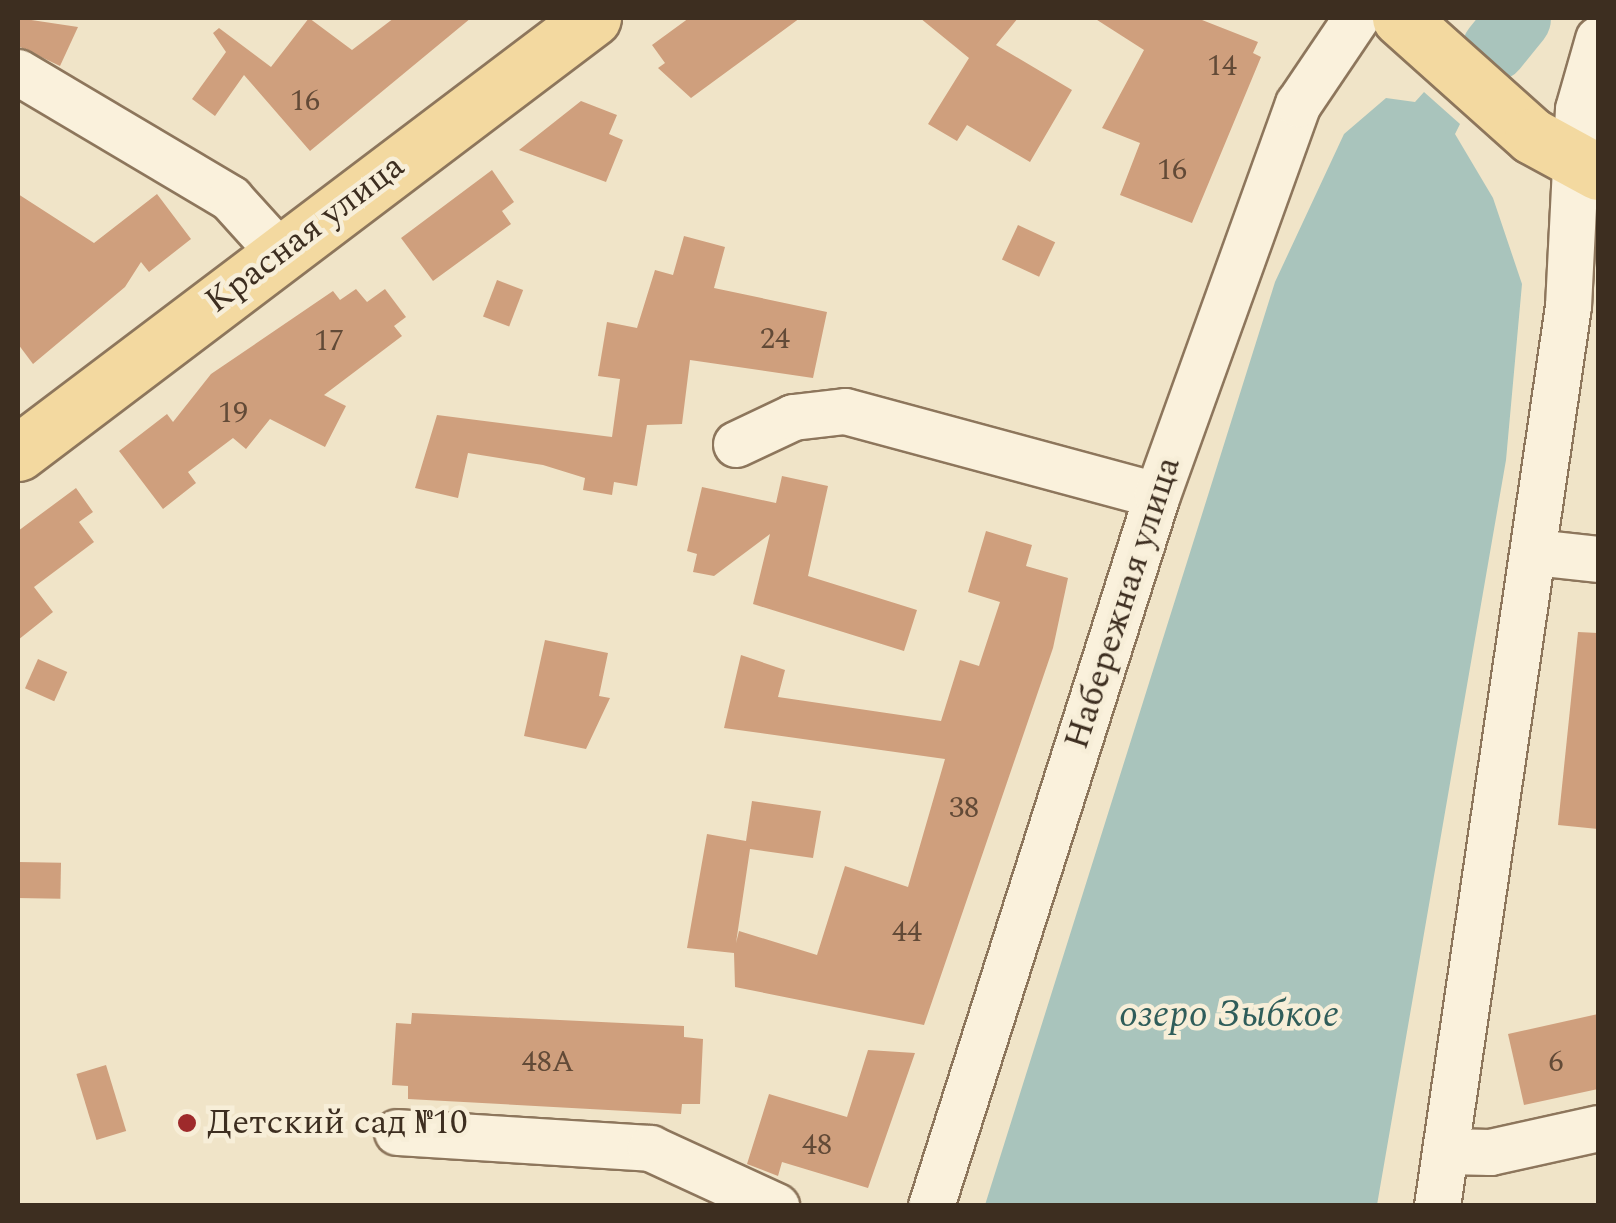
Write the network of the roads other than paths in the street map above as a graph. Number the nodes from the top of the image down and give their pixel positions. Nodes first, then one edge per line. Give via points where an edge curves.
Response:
1 (594, 18) edge
2 (1356, 18) edge
3 (1400, 18) edge
4 (1598, 39) edge
5 (18, 72) edge
6 (1585, 167) edge
7 (279, 252) junction
8 (736, 444) dead end
9 (18, 453) edge
10 (1157, 495) junction
11 (1535, 552) junction
12 (1598, 559) edge
13 (1598, 1128) edge
14 (397, 1132) dead end
15 (1446, 1151) junction
16 (776, 1206) edge
17 (931, 1206) edge
18 (1437, 1206) edge

1 - 7 main road, Красная улица
2 - 10 street, Набережная улица via 1298,104
3 - 6 main road via 1504,113
4 - 6 street
5 - 7 street via 230,198
6 - 11 street
7 - 9 main road, Красная улица
8 - 10 street via 793,416 844,411
10 - 17 street, Набережная улица
11 - 12 street
11 - 15 street
13 - 15 street via 1490,1152
14 - 16 street via 650,1148
15 - 18 street

